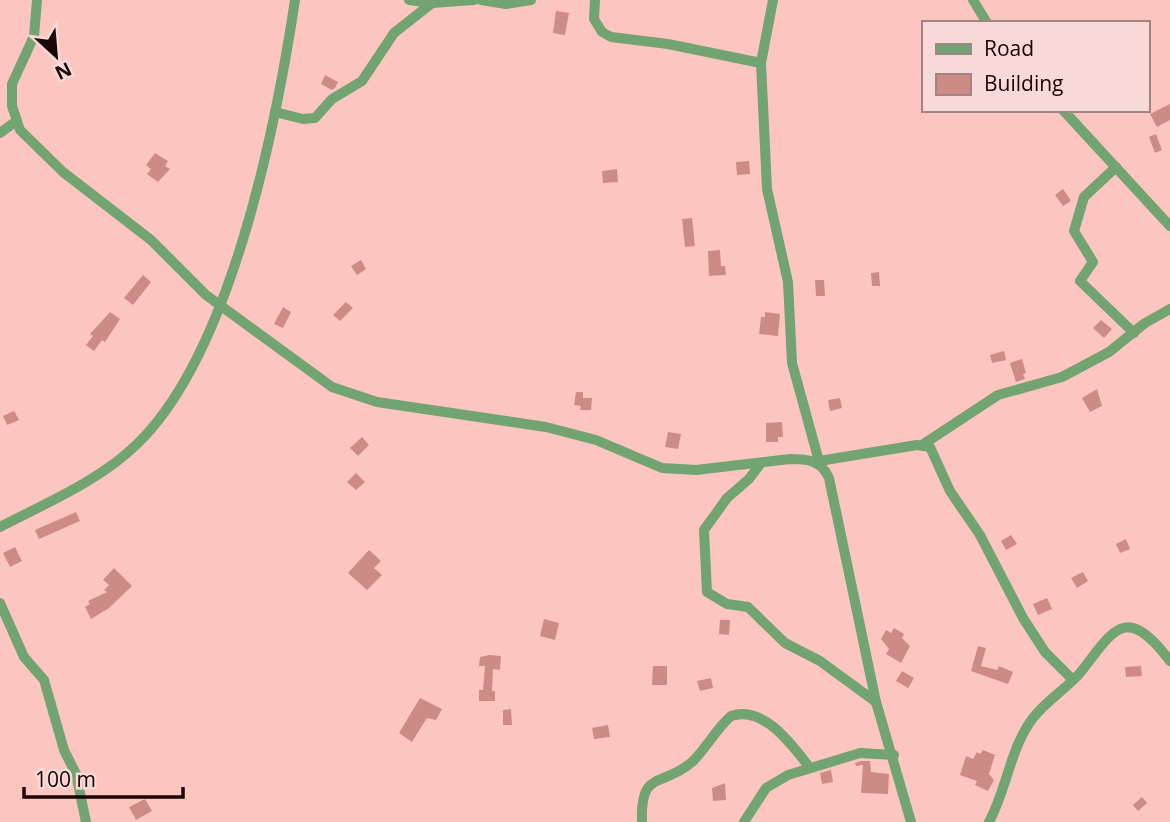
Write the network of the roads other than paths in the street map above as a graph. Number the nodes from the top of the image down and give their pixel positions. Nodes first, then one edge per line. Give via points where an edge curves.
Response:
1 (37, 0) edge
2 (295, 0) edge
3 (409, 0) edge
4 (474, 0) edge
5 (481, 0) edge
6 (531, 0) edge
7 (595, 0) edge
8 (773, 0) edge
9 (973, 0) edge
10 (432, 4) junction
11 (986, 21) edge
12 (761, 63) junction
13 (275, 112) junction
14 (1065, 112) edge
15 (15, 122) junction
16 (0, 133) edge
17 (1116, 167) junction
18 (1170, 226) edge
19 (219, 305) junction
20 (1170, 309) edge
21 (1134, 333) junction
22 (922, 445) junction
23 (761, 463) junction
24 (820, 463) junction
25 (0, 527) edge
26 (0, 603) edge
27 (1170, 661) edge
28 (1073, 680) junction
29 (876, 702) junction
30 (894, 755) junction
31 (810, 768) junction
32 (86, 822) edge
33 (642, 822) edge
34 (744, 822) edge
35 (911, 822) edge
36 (989, 822) edge

1 - 15 street via 34,36 12,84
2 - 13 street
3 - 10 street
4 - 10 street
5 - 6 street via 506,4
7 - 12 street via 594,19 611,37
8 - 12 street
9 - 11 street
10 - 13 street via 394,33 362,80 326,103 315,118
12 - 24 street via 767,189 788,282 792,363
13 - 19 street via 250,214
14 - 17 street
15 - 16 street
15 - 19 street via 63,172 151,240
17 - 18 street
17 - 21 street via 1084,197 1074,231 1093,262 1080,281
19 - 23 street via 332,387 377,402 546,427 596,440 662,468 696,470
19 - 25 street via 187,376 137,444 73,489
20 - 21 street
21 - 22 street via 1062,377 999,395
22 - 24 street
22 - 28 street via 933,451 950,491 1037,639
23 - 24 street via 805,459
23 - 29 street via 704,530 707,592 727,604 748,607 785,643 827,666
24 - 29 street via 829,478
26 - 32 street via 24,657 44,680 64,750 76,774
27 - 28 street via 1148,636 1136,630 1117,630 1103,639
28 - 36 street via 1033,718
29 - 30 street
30 - 31 street via 860,753
30 - 35 street
31 - 33 street via 773,728 753,715 740,713 722,724 686,766 646,787
31 - 34 street via 773,782

